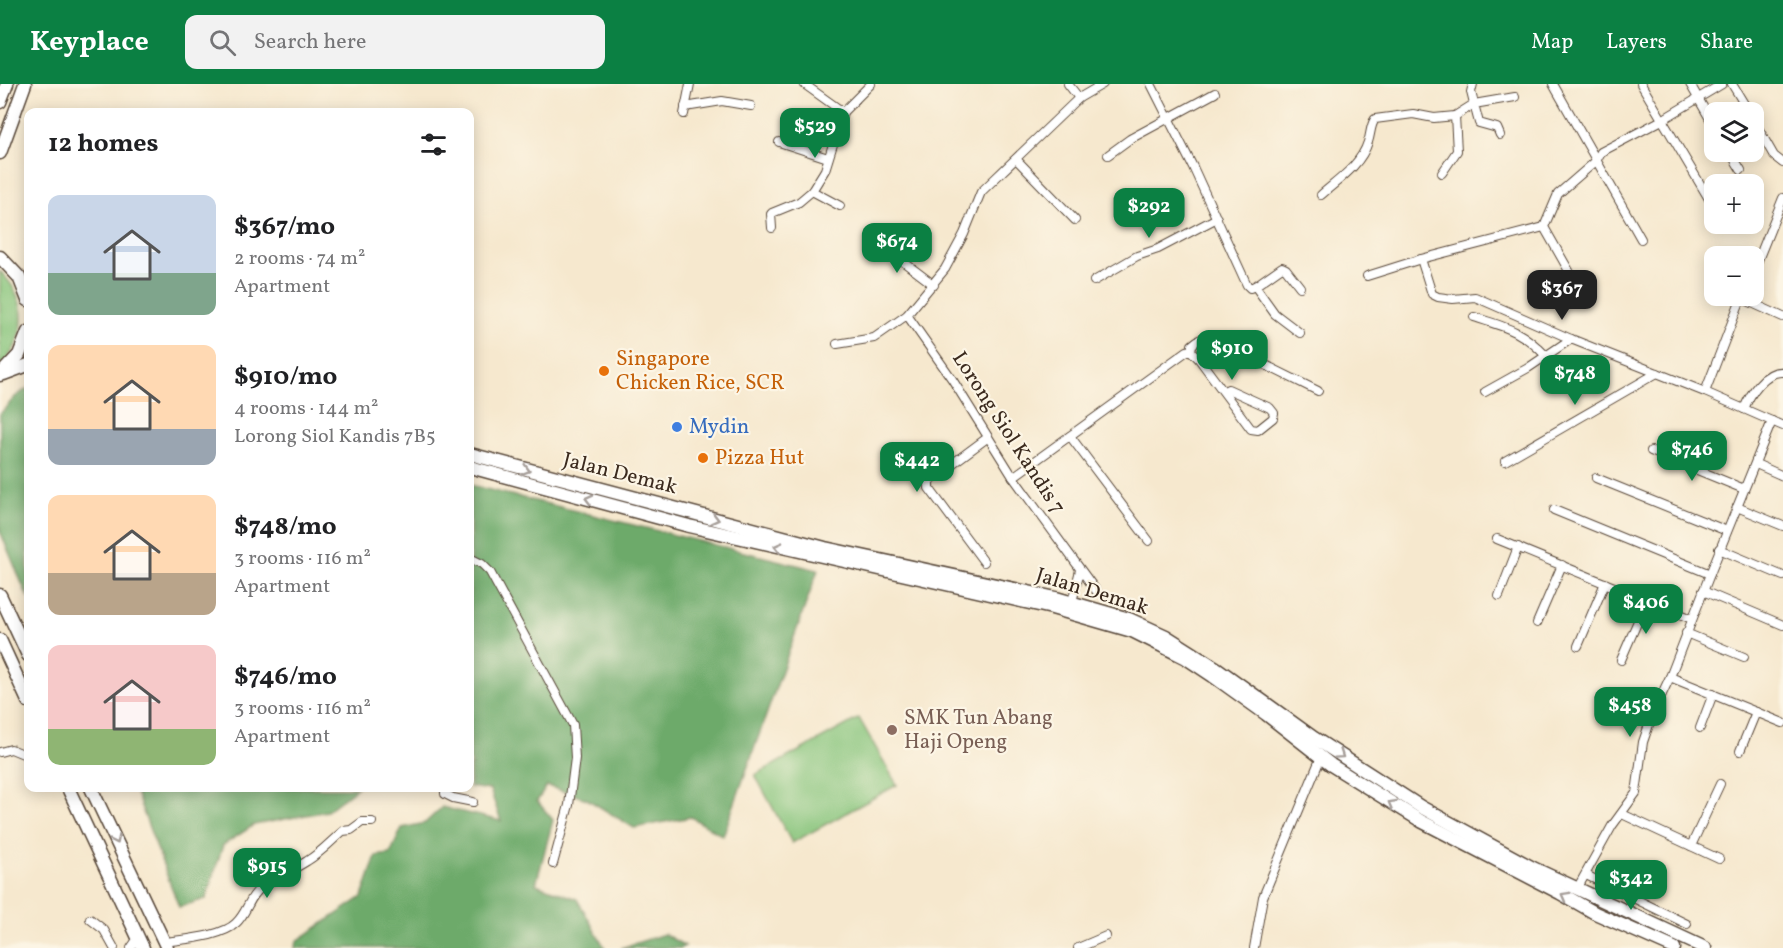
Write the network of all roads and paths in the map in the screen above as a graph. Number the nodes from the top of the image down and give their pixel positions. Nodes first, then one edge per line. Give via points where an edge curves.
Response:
1 (7, 84) edge
2 (25, 84) edge
3 (690, 84) edge
4 (804, 84) edge
5 (871, 84) edge
6 (1068, 84) edge
7 (1103, 84) edge
8 (1151, 84) edge
9 (1473, 84) edge
10 (1553, 84) edge
11 (1641, 84) edge
12 (1690, 84) edge
13 (1722, 84) edge
14 (1732, 84) edge
15 (1215, 93) dead end
16 (1515, 97) dead end
17 (1079, 98) junction
18 (1698, 99) junction
19 (0, 102) edge
20 (1743, 102) edge
21 (1474, 104) junction
22 (751, 106) dead end
23 (1704, 109) edge
24 (843, 112) junction
25 (1455, 116) junction
26 (1168, 118) junction
27 (1662, 120) junction
28 (1500, 135) dead end
29 (1764, 138) edge
30 (779, 142) dead end
31 (0, 153) edge
32 (1108, 155) dead end
33 (828, 158) junction
34 (1016, 159) junction
35 (1596, 160) junction
36 (1736, 162) edge
37 (1783, 163) edge
38 (1741, 170) dead end
39 (1442, 173) dead end
40 (812, 191) junction
41 (1704, 191) edge
42 (1321, 195) dead end
43 (1783, 198) edge
44 (840, 206) dead end
45 (1217, 218) junction
46 (1075, 220) dead end
47 (1544, 227) junction
48 (772, 228) dead end
49 (1641, 239) dead end
50 (876, 241) dead end
51 (1764, 246) edge
52 (2, 257) edge
53 (1421, 259) junction
54 (1367, 276) dead end
55 (19, 277) junction
56 (1573, 278) dead end
57 (1094, 281) dead end
58 (24, 283) edge
59 (934, 285) junction
60 (1256, 286) junction
61 (1300, 287) dead end
62 (24, 290) edge
63 (1738, 306) edge
64 (1760, 306) edge
65 (908, 315) junction
66 (1474, 317) dead end
67 (1783, 317) edge
68 (1300, 333) dead end
69 (1571, 339) junction
70 (24, 342) edge
71 (837, 344) dead end
72 (1191, 351) junction
73 (1546, 356) junction
74 (24, 366) edge
75 (1783, 372) edge
76 (1657, 373) junction
77 (0, 375) edge
78 (1318, 391) dead end
79 (1224, 392) junction
80 (1485, 392) dead end
81 (1705, 392) junction
82 (1744, 409) junction
83 (1772, 422) junction
84 (1783, 426) edge
85 (1071, 436) junction
86 (987, 438) junction
87 (1651, 451) dead end
88 (474, 455) edge
89 (1505, 461) dead end
90 (1756, 465) junction
91 (474, 468) edge
92 (1783, 476) edge
93 (1012, 477) junction
94 (1596, 478) dead end
95 (1744, 489) junction
96 (1737, 507) junction
97 (1554, 510) dead end
98 (1783, 526) edge
99 (1727, 531) junction
100 (1497, 539) dead end
101 (1149, 541) dead end
102 (1518, 547) junction
103 (1719, 549) junction
104 (474, 560) edge
105 (984, 562) dead end
106 (1562, 565) junction
107 (1080, 570) junction
108 (1710, 574) junction
109 (1783, 576) edge
110 (1605, 583) junction
111 (1703, 591) junction
112 (1097, 592) dead end
113 (0, 595) edge
114 (1498, 596) dead end
115 (1647, 600) junction
116 (1072, 602) junction
117 (1692, 619) junction
118 (1537, 623) dead end
119 (1783, 625) edge
120 (1686, 633) junction
121 (0, 640) edge
122 (1578, 646) dead end
123 (24, 647) edge
124 (1744, 657) dead end
125 (1621, 660) dead end
126 (1670, 677) junction
127 (24, 692) edge
128 (1713, 694) junction
129 (1756, 712) junction
130 (1783, 723) edge
131 (1700, 728) dead end
132 (1740, 751) dead end
133 (0, 752) edge
134 (24, 754) edge
135 (1321, 757) junction
136 (1720, 784) dead end
137 (70, 792) edge
138 (93, 792) edge
139 (444, 792) edge
140 (473, 801) dead end
141 (1622, 814) junction
142 (372, 822) dead end
143 (1691, 846) junction
144 (1719, 859) dead end
145 (553, 864) dead end
146 (1586, 874) junction
147 (1577, 889) junction
148 (90, 919) dead end
149 (1687, 924) dead end
150 (1106, 936) dead end
151 (137, 945) edge
152 (166, 945) edge
153 (114, 948) edge
154 (1078, 948) edge
155 (1254, 948) edge
156 (1674, 948) edge
157 (1705, 948) edge

1 - 19 main road
2 - 31 main road
3 - 22 street via 684,111 722,101
4 - 24 street
5 - 24 street
6 - 17 street
7 - 17 street
8 - 26 street
9 - 21 street
10 - 35 street
11 - 27 street
12 - 18 street
13 - 18 street
14 - 20 street
15 - 26 street
16 - 21 street
17 - 34 street
18 - 23 street
18 - 27 street
21 - 25 street
21 - 28 street via 1479,123 1497,128
24 - 33 street
25 - 39 street via 1457,151
25 - 42 street via 1413,114 1375,119 1356,162
26 - 32 street
26 - 45 street
27 - 35 street via 1601,152
27 - 41 street
29 - 37 street
30 - 33 street
33 - 40 street
34 - 46 street
34 - 59 street via 981,192 964,234
35 - 47 street via 1558,194
35 - 49 street
36 - 38 street
40 - 44 street
40 - 48 street via 799,202 772,213
43 - 51 street
45 - 57 street
45 - 60 street via 1247,285
47 - 53 street
47 - 56 street
50 - 59 street
52 - 55 main road
53 - 54 street
53 - 69 street via 1432,294 1453,299 1475,297
55 - 58 main road
55 - 62 main road
59 - 65 street
60 - 61 street via 1282,267
60 - 68 street via 1273,312
63 - 81 street
64 - 67 street
65 - 71 street via 874,338
65 - 86 street, Lorong Siol Kandis 7
66 - 73 street via 1531,340
69 - 73 street
69 - 76 street
70 - 77 main road via 19,355
72 - 78 street via 1192,345 1208,336
72 - 79 street
72 - 85 street via 1177,357
73 - 80 street
74 - 77 main road
75 - 82 street via 1772,373 1750,396
76 - 81 street
76 - 89 street
79 - 79 street via 1235,391 1270,408 1273,418 1254,431
81 - 82 street
82 - 83 street
83 - 84 street
83 - 90 street
85 - 93 street
85 - 101 street
86 - 93 street, Lorong Siol Kandis 7
86 - 105 street via 929,481 929,488
87 - 95 street
88 -> 116 main road, Jalan Demak via 825,548
90 - 92 street
90 - 95 street
135 -> 91 main road, Jalan Demak via 1213,676 1132,631 1052,608 689,526
93 - 107 street, Lorong Siol Kandis 7
94 - 99 street
95 - 96 street
96 - 98 street
96 - 99 street
97 - 108 street
99 - 103 street
100 - 102 street
102 - 106 street
102 - 114 street
103 - 108 street
103 - 109 street
104 - 145 street via 490,572 573,725 575,758 569,805
106 - 110 street
106 - 118 street
107 - 112 street, Lorong Siol Kandis 7
107 - 116 street
108 - 111 street
110 - 115 street
110 - 122 street
111 - 117 street
111 - 119 street
113 - 123 main road
115 - 117 street
115 - 125 street
116 -> 147 main road, Jalan Demak via 1166,636 1399,794 1478,840
117 - 120 street
120 - 124 street
120 - 126 street
121 - 127 main road
126 - 128 street
126 - 141 street via 1643,742 1636,793
128 - 129 street
128 - 131 street
129 - 130 street
129 - 132 street
133 - 134 street via 11,748
135 - 155 street via 1263,897
156 -> 135 main road, Jalan Demak via 1595,913 1421,821
136 - 143 street
137 - 151 main road
138 -> 152 main road
139 - 140 street via 448,797
141 - 143 street
141 - 146 street
142 - 152 street via 343,831 309,860 263,886 253,894 235,925
143 - 144 street
146 - 147 street
146 - 149 street
147 - 157 main road, Jalan Demak
148 - 153 street via 104,930
150 - 154 street

